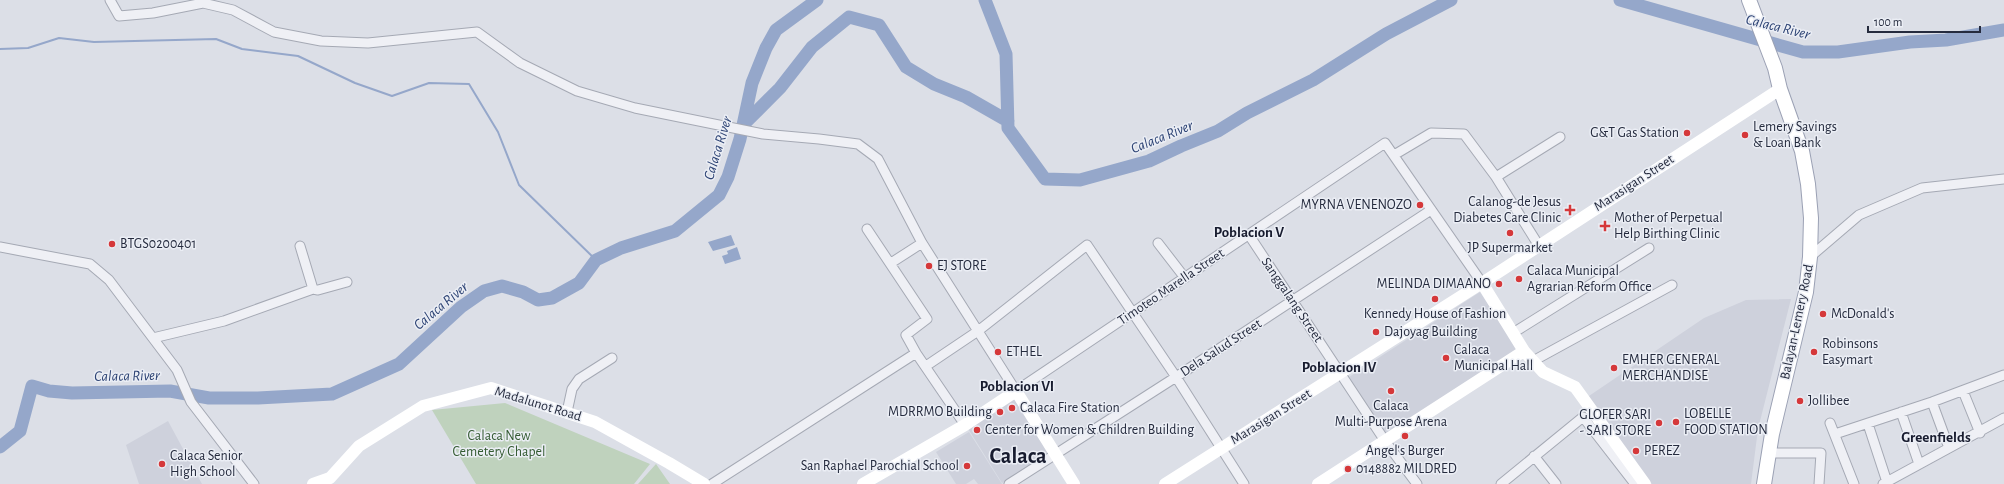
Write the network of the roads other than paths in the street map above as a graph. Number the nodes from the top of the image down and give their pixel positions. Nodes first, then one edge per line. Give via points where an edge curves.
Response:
1 (110, 0) edge
2 (1750, 1) edge
3 (1780, 88) junction
4 (1560, 137) dead end
5 (1394, 155) junction
6 (1496, 177) junction
7 (2004, 179) edge
8 (1431, 210) junction
9 (866, 229) dead end
10 (1249, 235) junction
11 (922, 243) junction
12 (1158, 243) dead end
13 (300, 246) dead end
14 (1539, 246) junction
15 (0, 247) edge
16 (1649, 248) dead end
17 (1810, 257) junction
18 (891, 263) junction
19 (1185, 278) junction
20 (347, 282) dead end
21 (1482, 283) junction
22 (1672, 285) dead end
23 (313, 289) junction
24 (1292, 301) junction
25 (1133, 313) junction
26 (978, 331) junction
27 (1513, 333) junction
28 (153, 338) junction
29 (1524, 352) junction
30 (916, 353) junction
31 (612, 358) dead end
32 (1533, 361) junction
33 (926, 366) junction
34 (1341, 372) junction
35 (2004, 375) edge
36 (1176, 377) junction
37 (1016, 391) junction
38 (1963, 391) junction
39 (1932, 402) junction
40 (567, 412) junction
41 (1901, 412) junction
42 (2004, 418) edge
43 (1830, 423) dead end
44 (1868, 424) junction
45 (965, 425) junction
46 (1980, 433) junction
47 (1835, 434) junction
48 (1385, 440) junction
49 (1949, 448) junction
50 (1220, 449) junction
51 (1768, 453) junction
52 (1055, 455) junction
53 (1534, 456) junction
54 (1919, 464) junction
55 (1885, 483) edge
56 (254, 484) edge
57 (314, 484) edge
58 (704, 484) edge
59 (712, 484) edge
60 (863, 484) edge
61 (1009, 484) edge
62 (1074, 484) edge
63 (1164, 484) edge
64 (1244, 484) edge
65 (1318, 484) edge
66 (1418, 484) edge
67 (1501, 484) edge
68 (1556, 484) edge
69 (1635, 484) edge
70 (1645, 484) edge
71 (1764, 484) edge
72 (1819, 484) edge
73 (1854, 484) edge

1 - 11 street via 119,16 153,13 203,3 234,10 274,32 321,41 368,43 477,32 520,63 577,91 692,121 763,134 858,144 878,158
2 - 3 main road, Balayan-Lemery Road
3 - 14 main road, Marasigan Street
3 - 17 main road, Balayan-Lemery Road via 1802,151 1808,184 1811,218
4 - 6 street
5 - 6 street via 1431,133 1464,134
5 - 8 street
5 - 10 street, Timoteo Marella Street via 1385,143
6 - 14 street
7 - 17 street via 1922,188 1859,215
8 - 21 street
8 - 24 street, Dela Salud Street
9 - 18 street
10 - 19 street, Timoteo Marella Street
10 - 24 street, Sanggalang Street
11 - 18 street
11 - 26 street
12 - 19 street
13 - 23 street
14 - 21 main road, Marasigan Street
15 - 28 street via 90,264 109,280
16 - 27 street
17 - 51 main road, Balayan-Lemery Road via 1806,292
18 - 30 street via 927,320 906,335
19 - 25 street, Timoteo Marella Street
20 - 23 street
21 - 27 main road
21 - 34 main road, Marasigan Street
22 - 32 street
23 - 28 street via 224,321
24 - 34 street, Sanggalang Street
24 - 36 street, Dela Salud Street
25 - 26 street via 1087,246
25 - 36 street
25 - 37 street, Timoteo Marella Street
26 - 33 street
26 - 37 street
27 - 29 main road
28 - 56 street via 177,370 191,402
29 - 32 main road
29 - 48 main road
30 - 33 street
30 - 59 street
31 - 40 street via 579,379 572,389
32 - 70 main road via 1543,372 1575,387
33 - 45 street
34 - 48 street, Sanggalang Street
34 - 50 main road, Marasigan Street
35 - 38 street
36 - 50 street
36 - 52 street, Dela Salud Street
37 - 45 main road
37 - 52 main road
38 - 39 street
38 - 46 street
39 - 41 street
39 - 49 street
40 - 57 main road, Madalunot Road via 491,388 423,406 359,446 330,478
40 - 58 main road, Madalunot Road via 596,422
41 - 44 street
41 - 54 street
42 - 46 street
43 - 47 street
44 - 47 street
44 - 55 street
45 - 60 main road
46 - 49 street
47 - 73 street
48 - 65 main road
48 - 66 street, Sanggalang Street
49 - 54 street
50 - 63 main road, Marasigan Street
50 - 64 street
51 - 71 main road, Balayan-Lemery Road
51 - 72 street via 1821,453
52 - 61 street, Dela Salud Street
52 - 62 main road
53 - 67 street
53 - 68 street
53 - 69 street via 1583,417
54 - 55 street

